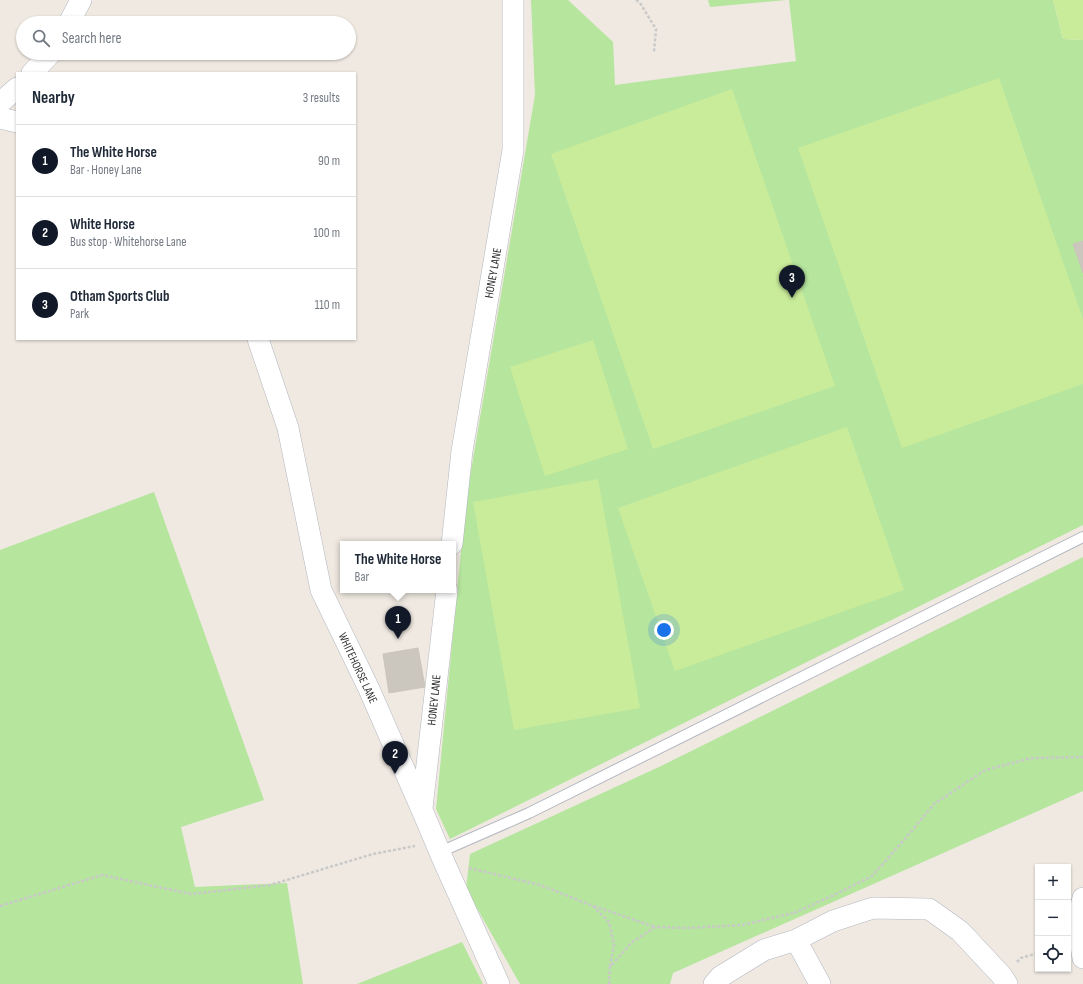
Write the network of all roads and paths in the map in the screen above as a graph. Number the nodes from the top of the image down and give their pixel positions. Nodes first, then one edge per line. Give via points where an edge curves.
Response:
1 (81, 0) edge
2 (513, 0) edge
3 (636, 0) edge
4 (73, 16) edge
5 (654, 52) dead end
6 (44, 60) edge
7 (33, 72) edge
8 (16, 89) edge
9 (0, 103) edge
10 (0, 118) edge
11 (16, 122) edge
12 (258, 340) edge
13 (1083, 536) edge
14 (452, 541) edge
15 (447, 593) edge
16 (1083, 757) edge
17 (422, 810) junction
18 (440, 852) junction
19 (1083, 898) edge
20 (0, 906) edge
21 (593, 906) junction
22 (794, 913) junction
23 (655, 927) junction
24 (796, 940) junction
25 (1083, 958) edge
26 (610, 967) junction
27 (499, 984) edge
28 (609, 984) edge
29 (714, 984) edge
30 (820, 984) edge
31 (1007, 984) edge

1 - 4 street
2 - 14 street, HONEY LANE via 514,150 462,451
3 - 5 path via 656,29
6 - 7 street
8 - 9 street
10 - 11 street
12 - 17 street, WHITEHORSE LANE via 288,428 321,590 369,689
13 - 18 lane via 529,813
15 - 17 street, HONEY LANE
16 - 22 path via 1032,758 985,770 934,804 872,876
17 - 18 street, WHITEHORSE LANE
18 - 20 path via 373,854 270,884 191,894 102,875
18 - 21 path via 540,885
18 - 27 street, WHITEHORSE LANE
19 - 25 street via 1077,922
21 - 23 path
21 - 26 path via 609,922 614,945
22 - 23 path via 742,925
22 - 24 path
23 - 26 path via 631,943
24 - 29 street via 764,950 720,977
24 - 30 street
24 - 31 street via 833,921 873,908 929,909 960,931
26 - 28 path

